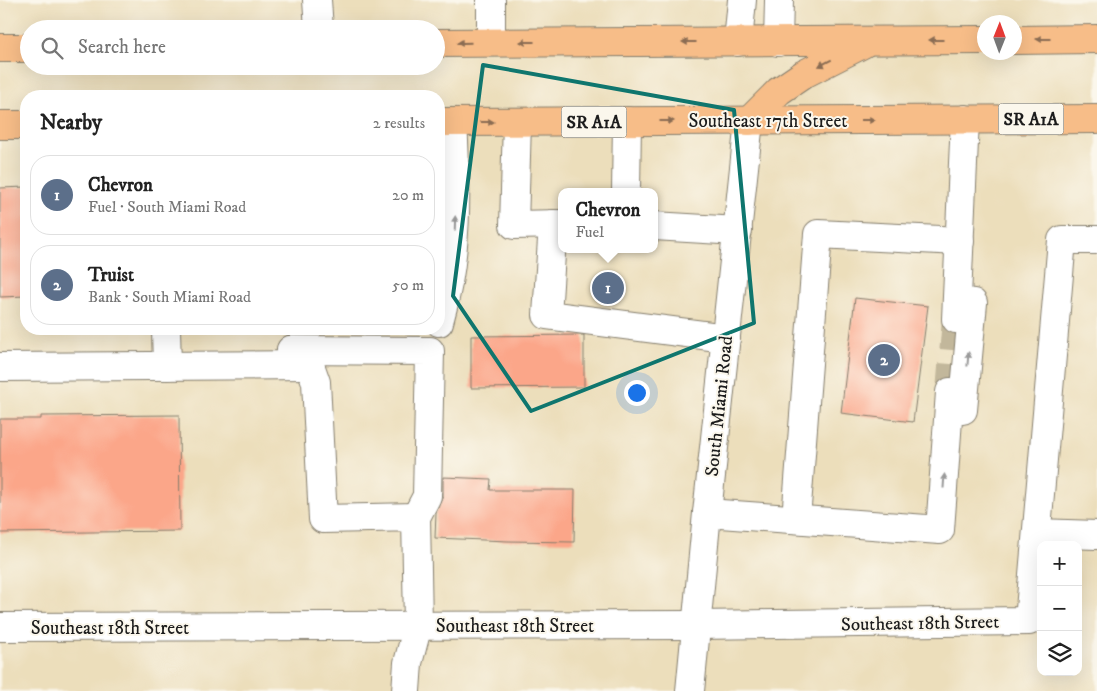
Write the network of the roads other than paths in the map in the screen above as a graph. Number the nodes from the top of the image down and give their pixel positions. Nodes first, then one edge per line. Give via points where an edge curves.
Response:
1 (317, 0) edge
2 (491, 0) edge
3 (742, 0) edge
4 (778, 0) edge
5 (318, 20) edge
6 (1097, 39) edge
7 (977, 40) edge
8 (1022, 40) edge
9 (869, 41) junction
10 (491, 42) junction
11 (738, 42) junction
12 (778, 42) junction
13 (445, 43) edge
14 (0, 48) edge
15 (20, 48) edge
16 (965, 119) junction
17 (1097, 119) edge
18 (750, 120) junction
19 (627, 121) junction
20 (446, 122) edge
21 (517, 122) junction
22 (0, 125) edge
23 (20, 125) edge
24 (626, 188) edge
25 (557, 224) edge
26 (658, 226) edge
27 (738, 231) junction
28 (1097, 240) edge
29 (960, 242) junction
30 (445, 301) edge
31 (166, 335) edge
32 (726, 338) junction
33 (434, 340) edge
34 (297, 348) edge
35 (167, 366) junction
36 (0, 367) edge
37 (707, 513) junction
38 (416, 517) junction
39 (796, 520) junction
40 (1037, 533) junction
41 (1097, 535) edge
42 (696, 624) junction
43 (418, 626) junction
44 (0, 627) edge
45 (406, 691) edge
46 (690, 691) edge

1 - 5 street
2 - 10 street
3 - 11 street
4 - 12 street
6 -> 8 main road
7 -> 9 main road
9 - 12 main road
9 -> 18 main road via 804,74 779,92
11 -> 10 main road
10 -> 13 main road
11 - 12 main road
14 - 15 main road
16 - 17 main road, Southeast 17th Street / SR A1A
18 -> 16 main road, Southeast 17th Street / SR A1A
16 - 29 street
19 -> 18 main road, Southeast 17th Street / SR A1A
18 - 27 street, South Miami Road
19 - 21 main road, Southeast 17th Street / SR A1A
19 - 24 street
20 -> 21 main road, Southeast 17th Street / SR A1A
30 -> 20 street via 456,224
21 - 25 street via 514,225
22 - 23 main road
25 - 32 street via 547,316
26 - 27 street
27 - 32 street, South Miami Road
28 - 40 street via 1062,240
29 - 39 street via 818,234
39 -> 29 street via 940,530 949,400 964,410 973,303 957,310
31 - 35 street
32 - 37 street, South Miami Road
33 - 34 street
33 - 38 street via 427,496
34 - 35 street
34 - 38 street via 316,382 323,519
35 - 36 street
37 - 39 street
37 - 42 street, South Miami Road
38 - 43 street
40 - 41 street
40 - 42 street, Southeast 18th Street via 1030,621
42 - 43 street, Southeast 18th Street
42 - 46 street, South Miami Road
43 - 44 street, Southeast 18th Street
43 - 45 street via 408,663

